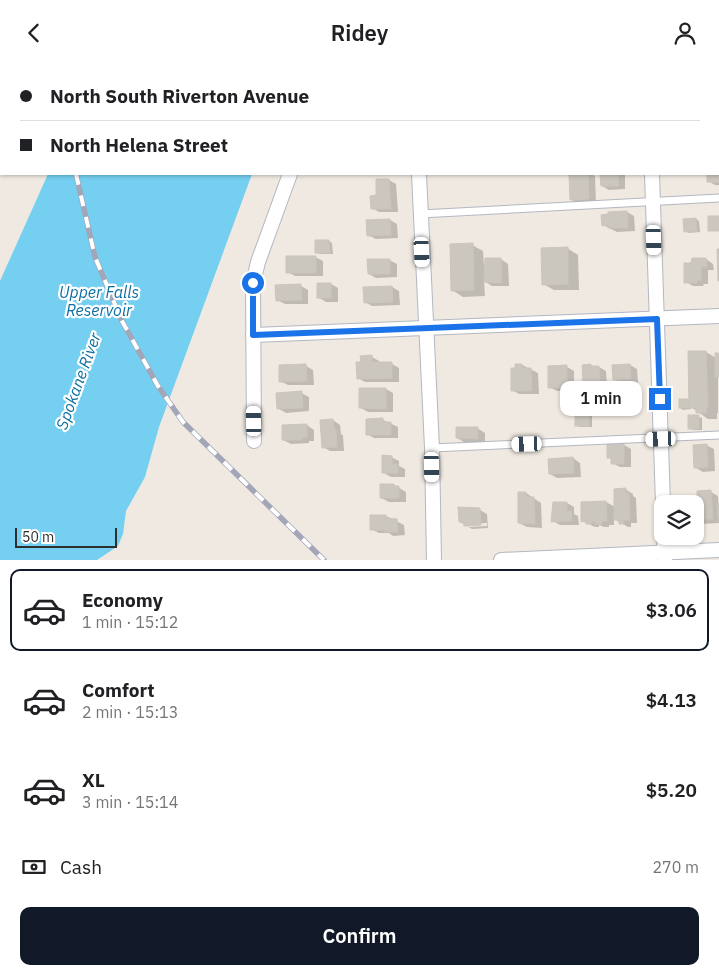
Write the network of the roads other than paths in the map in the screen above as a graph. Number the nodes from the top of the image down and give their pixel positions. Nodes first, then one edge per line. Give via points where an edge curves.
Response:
1 (290, 175) edge
2 (419, 175) edge
3 (652, 175) edge
4 (719, 199) edge
5 (653, 201) junction
6 (420, 214) junction
7 (719, 316) edge
8 (657, 319) junction
9 (425, 329) junction
10 (253, 335) junction
11 (719, 435) edge
12 (661, 439) junction
13 (254, 441) dead end
14 (432, 448) junction
15 (663, 495) edge
16 (719, 550) edge
17 (665, 556) edge
18 (434, 560) edge
19 (501, 560) edge

1 - 10 street via 255,273
2 - 6 street
3 - 5 street
4 - 5 lane
5 - 6 lane
5 - 8 street
6 - 9 street
7 - 8 street
8 - 9 street
8 - 12 street
9 - 10 street
9 - 14 street
10 - 13 street
11 - 12 lane
12 - 14 lane
12 - 15 street
14 - 18 street
16 - 17 street
17 - 19 street

